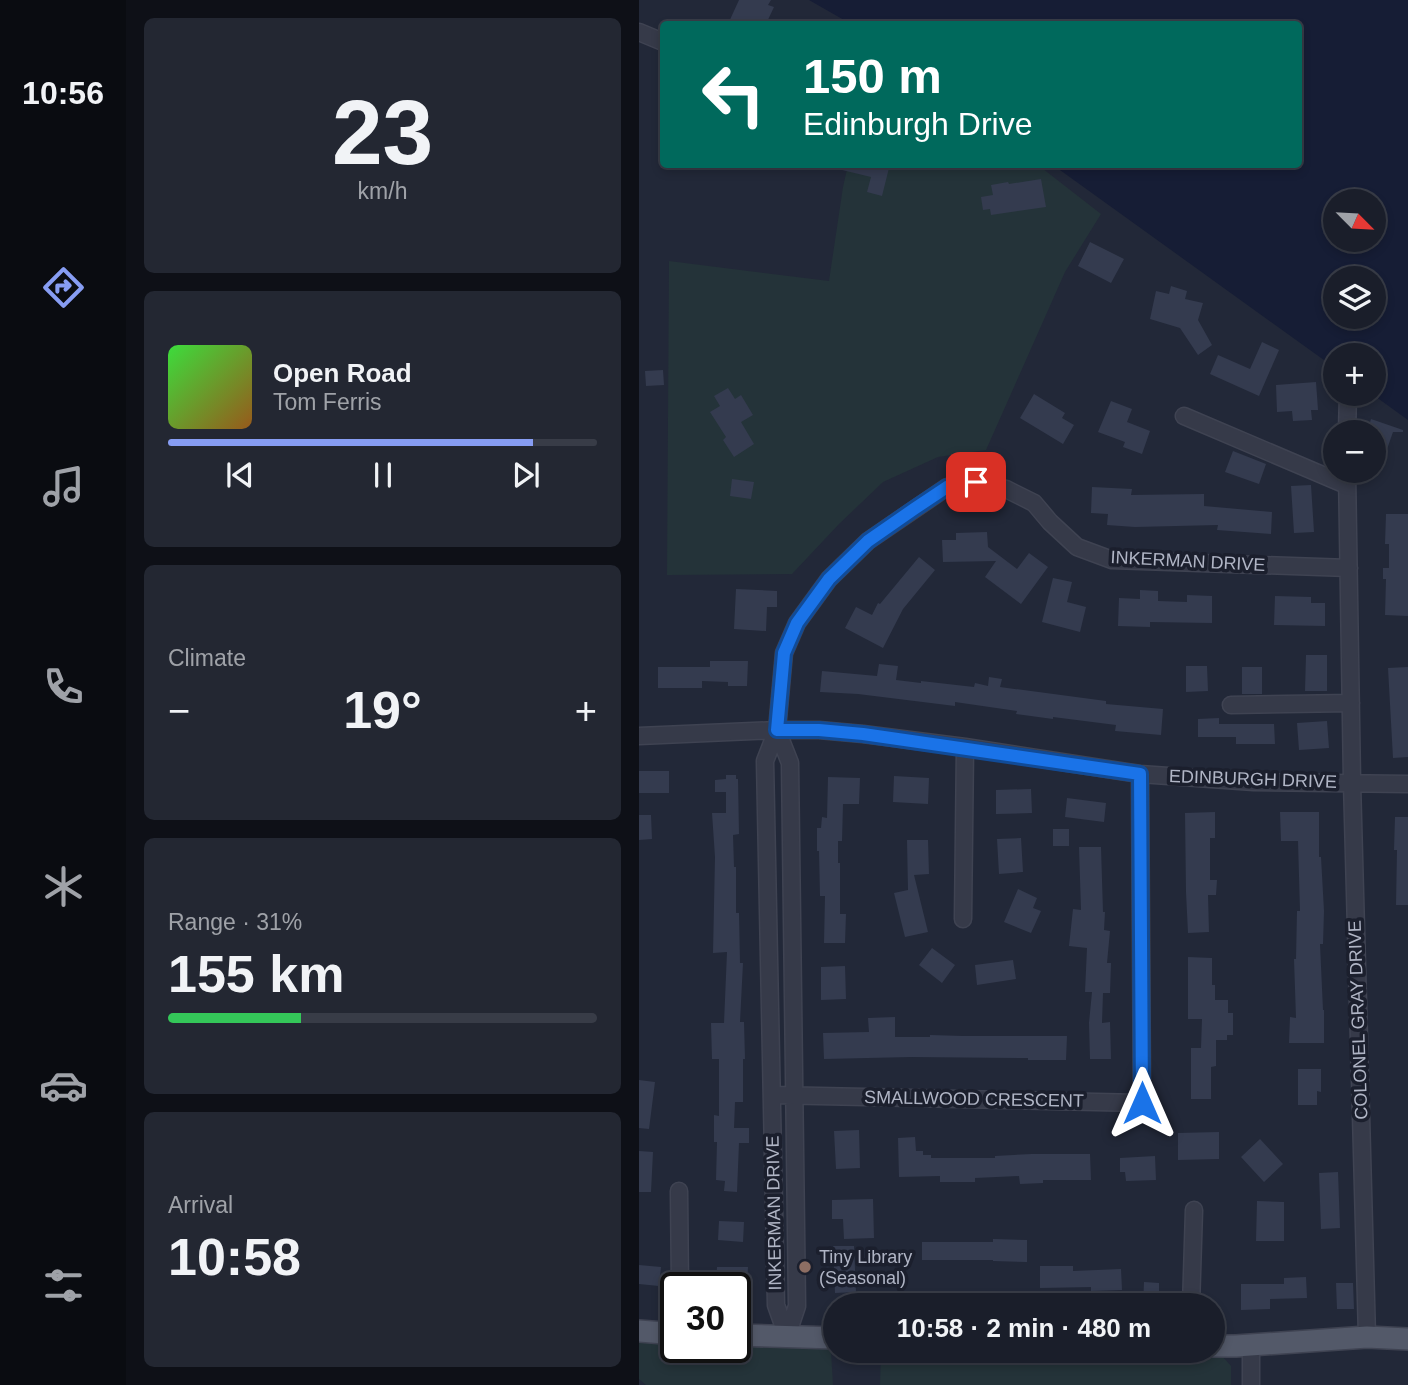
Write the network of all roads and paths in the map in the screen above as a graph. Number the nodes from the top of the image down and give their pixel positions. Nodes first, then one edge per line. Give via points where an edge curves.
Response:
1 (639, 32) edge
2 (660, 41) edge
3 (1184, 416) dead end
4 (1323, 469) edge
5 (1347, 483) edge
6 (1349, 568) junction
7 (1351, 703) junction
8 (1231, 705) dead end
9 (777, 730) junction
10 (639, 736) edge
11 (965, 747) junction
12 (1140, 774) junction
13 (1352, 782) junction
14 (1408, 784) edge
15 (963, 919) dead end
16 (771, 1095) junction
17 (795, 1095) junction
18 (679, 1191) dead end
19 (1194, 1210) dead end
20 (680, 1272) edge
21 (1191, 1293) edge
22 (639, 1331) edge
23 (660, 1333) edge
24 (751, 1335) edge
25 (787, 1336) junction
26 (1368, 1337) junction
27 (823, 1338) edge
28 (1408, 1339) edge
29 (1251, 1344) junction
30 (1225, 1346) edge
31 (1251, 1385) edge

1 - 2 street
3 - 4 street
5 - 6 street, COLONEL GRAY DRIVE
6 - 7 street, COLONEL GRAY DRIVE
6 - 9 street, INKERMAN DRIVE via 1112,560 1077,547 1033,503 1006,489 976,482 947,487 868,541 829,579 797,623 784,653
7 - 8 street
7 - 13 street, COLONEL GRAY DRIVE
9 - 10 street, EDINBURGH DRIVE
9 - 11 street, EDINBURGH DRIVE via 819,730
9 - 16 street, INKERMAN DRIVE via 765,761
9 - 17 street, INKERMAN DRIVE via 790,764
11 - 12 street, EDINBURGH DRIVE
11 - 15 street
12 - 13 street, EDINBURGH DRIVE via 1254,782
12 - 17 street, SMALLWOOD CRESCENT via 1142,1103
13 - 14 street, EDINBURGH DRIVE
13 - 26 street, COLONEL GRAY DRIVE
16 - 17 street, SMALLWOOD CRESCENT
16 - 25 street, INKERMAN DRIVE via 775,1305
17 - 25 street, INKERMAN DRIVE via 798,1306
18 - 20 street
19 - 21 street
22 - 23 main road
24 - 25 main road
25 - 27 main road
26 - 28 main road
26 - 29 main road
29 - 30 main road
29 - 31 street

